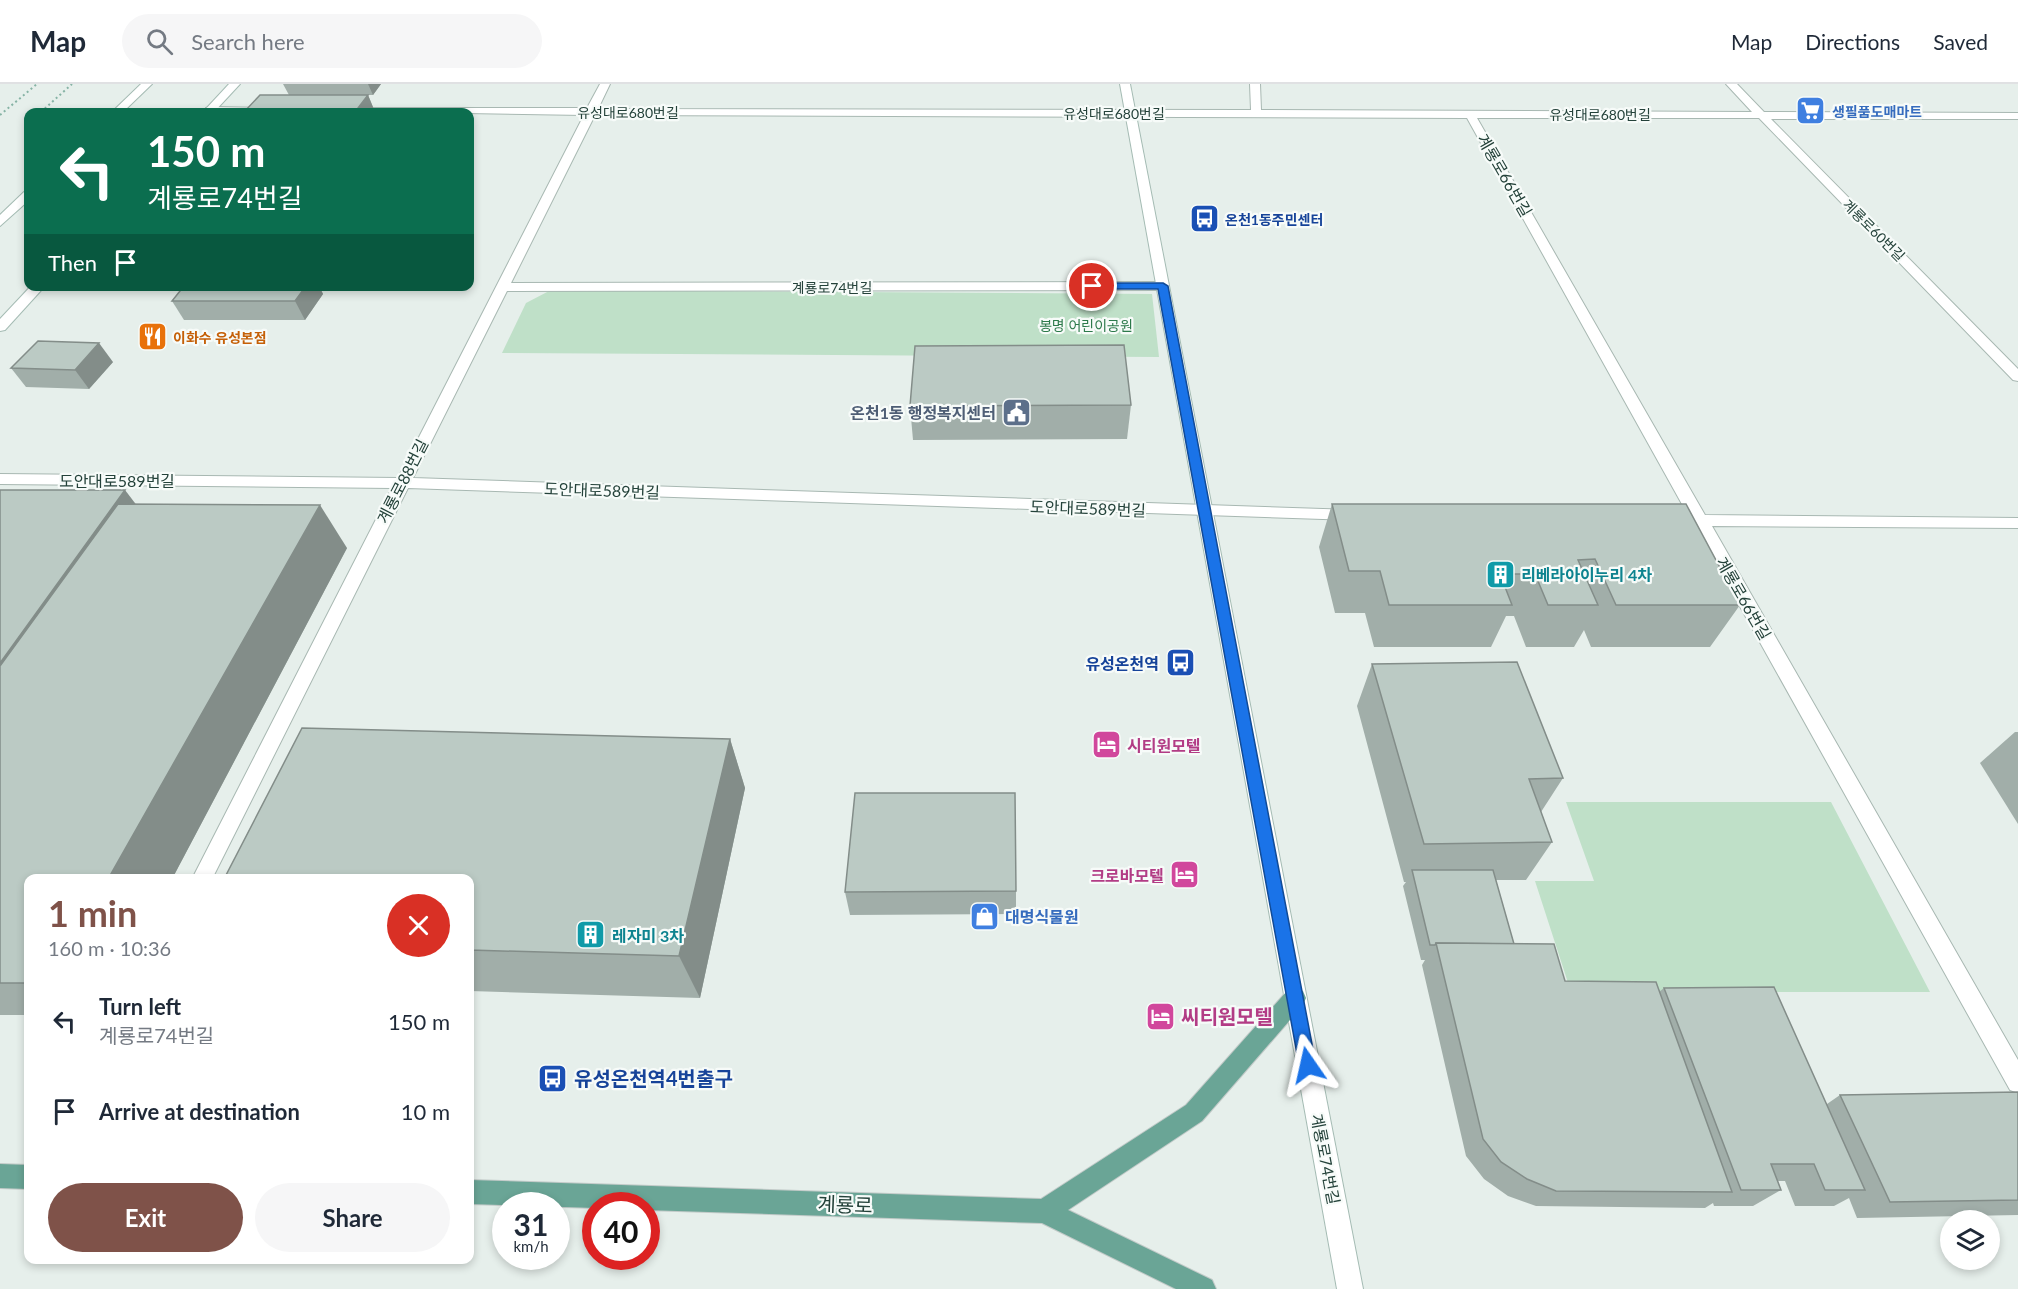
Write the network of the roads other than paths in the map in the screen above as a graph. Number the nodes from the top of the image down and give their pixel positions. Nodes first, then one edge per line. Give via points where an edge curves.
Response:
1 (147, 84) edge
2 (235, 84) edge
3 (605, 84) edge
4 (1125, 84) edge
5 (1255, 84) edge
6 (1731, 84) edge
7 (121, 108) edge
8 (212, 108) edge
9 (474, 111) edge
10 (591, 111) junction
11 (1130, 113) junction
12 (1256, 113) junction
13 (1470, 114) junction
14 (1761, 115) junction
15 (2018, 116) edge
16 (24, 199) edge
17 (0, 222) edge
18 (1163, 286) junction
19 (501, 287) junction
20 (34, 291) edge
21 (0, 327) edge
22 (2018, 377) edge
23 (0, 479) edge
24 (401, 483) junction
25 (1204, 512) junction
26 (1370, 515) edge
27 (1653, 520) edge
28 (1701, 521) junction
29 (2018, 523) edge
30 (205, 874) edge
31 (1295, 998) junction
32 (2018, 1082) edge
33 (0, 1176) edge
34 (24, 1177) edge
35 (474, 1192) edge
36 (1044, 1211) junction
37 (1203, 1289) edge
38 (1350, 1289) edge

1 - 7 street
2 - 8 street
3 - 10 street, 계룡로88번길
4 - 11 street, 계룡로74번길
5 - 12 street
6 - 14 street, 계룡로60번길
9 - 10 street, 유성대로680번길
10 - 11 street, 유성대로680번길
10 - 19 street, 계룡로88번길
11 - 12 street, 유성대로680번길
11 - 18 street, 계룡로74번길
12 - 13 street, 유성대로680번길
13 - 14 street, 유성대로680번길
13 - 28 street, 계룡로66번길
14 - 15 street, 유성대로680번길
14 - 22 street, 계룡로60번길
16 - 17 street
18 - 19 street, 계룡로74번길
18 - 25 street, 계룡로74번길
19 - 24 street, 계룡로88번길
20 - 21 street
23 - 24 street, 도안대로589번길
24 - 25 street, 도안대로589번길
24 - 30 street, 계룡로88번길
25 - 26 street, 도안대로589번길
25 - 31 street, 계룡로74번길
27 - 28 street
28 - 29 street
28 - 32 street, 계룡로66번길
31 - 36 main road via 1194,1113
31 - 38 street, 계룡로74번길
33 - 34 main road
35 - 36 main road, 계룡로
36 - 37 main road, 계룡로

